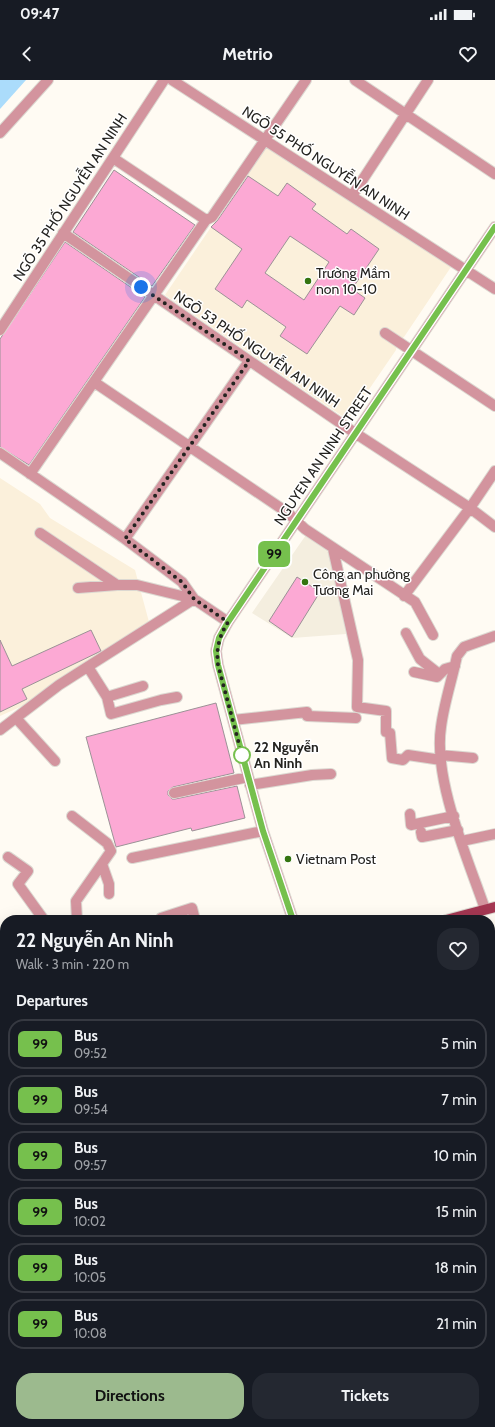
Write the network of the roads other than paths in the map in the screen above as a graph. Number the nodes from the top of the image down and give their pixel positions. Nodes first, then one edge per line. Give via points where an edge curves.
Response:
1 (48, 80) edge
2 (164, 80) edge
3 (172, 80) edge
4 (306, 80) edge
5 (355, 80) edge
6 (428, 80) edge
7 (406, 114) junction
8 (0, 133) edge
9 (264, 140) junction
10 (113, 158) junction
11 (495, 174) edge
12 (352, 196) junction
13 (206, 220) junction
14 (495, 227) edge
15 (63, 233) junction
16 (466, 269) junction
17 (495, 289) edge
18 (154, 296) junction
19 (0, 330) edge
20 (385, 333) dead end
21 (411, 350) junction
22 (249, 361) junction
23 (94, 382) junction
24 (495, 406) edge
25 (355, 433) junction
26 (190, 446) junction
27 (0, 453) edge
28 (495, 471) edge
29 (30, 474) junction
30 (470, 508) junction
31 (297, 520) junction
32 (495, 527) edge
33 (40, 533) dead end
34 (125, 539) junction
35 (333, 549) junction
36 (117, 585) junction
37 (78, 588) dead end
38 (404, 596) junction
39 (194, 599) junction
40 (228, 622) junction
41 (406, 633) dead end
42 (433, 635) dead end
43 (495, 636) edge
44 (455, 666) junction
45 (88, 667) junction
46 (414, 672) dead end
47 (439, 674) junction
48 (143, 686) dead end
49 (107, 697) junction
50 (177, 697) dead end
51 (16, 718) junction
52 (356, 718) dead end
53 (232, 720) junction
54 (0, 730) edge
55 (441, 757) junction
56 (473, 758) dead end
57 (55, 761) dead end
58 (331, 774) dead end
59 (249, 781) junction
60 (174, 793) dead end
61 (410, 814) dead end
62 (72, 816) dead end
63 (454, 816) junction
64 (458, 830) junction
65 (263, 831) junction
66 (421, 832) dead end
67 (495, 834) edge
68 (462, 841) junction
69 (8, 857) dead end
70 (132, 858) dead end
71 (102, 864) junction
72 (109, 894) dead end
73 (490, 908) edge
74 (40, 915) edge
75 (77, 915) edge
76 (170, 915) edge
77 (194, 915) edge
78 (291, 915) edge
79 (464, 915) edge

1 - 8 street
2 - 10 street, NGÕ 35 PHỐ NGUYỄN AN NINH
3 - 9 street, NGÕ 55 PHỐ NGUYỄN AN NINH
4 - 9 street
5 - 7 street
6 - 7 street
7 - 11 street
7 - 12 street
9 - 12 street, NGÕ 55 PHỐ NGUYỄN AN NINH
9 - 13 street via 212,217
10 - 13 street
10 - 15 street, NGÕ 35 PHỐ NGUYỄN AN NINH
12 - 16 street, NGÕ 55 PHỐ NGUYỄN AN NINH
13 - 18 street
14 - 16 street, NGUYEN AN NINH STREET
15 - 18 street, NGÕ 53 PHỐ NGUYỄN AN NINH
15 - 19 street, NGÕ 35 PHỐ NGUYỄN AN NINH
16 - 17 street, NGÕ 55 PHỐ NGUYỄN AN NINH
16 - 21 street, NGUYEN AN NINH STREET
18 - 22 street, NGÕ 53 PHỐ NGUYỄN AN NINH
18 - 23 street
20 - 21 street
21 - 24 street
21 - 25 street, NGUYEN AN NINH STREET
22 - 25 street, NGÕ 53 PHỐ NGUYỄN AN NINH
22 - 26 street
23 - 26 street
23 - 29 street
25 - 30 street, NGÕ 53 PHỐ NGUYỄN AN NINH
25 - 31 street, NGUYEN AN NINH STREET
26 - 31 street
26 - 34 street
27 - 29 street
28 - 30 street
29 - 34 street
30 - 32 street, NGÕ 53 PHỐ NGUYỄN AN NINH
30 - 38 street
31 - 35 street via 305,530
31 - 40 street, NGUYEN AN NINH STREET
33 - 36 street
34 - 39 street via 182,582
35 - 38 street
35 - 55 street via 358,660 357,708 386,711 386,732 390,733 392,758 403,760 408,755
36 - 37 street
36 - 39 street via 138,585
38 - 42 street via 415,602
39 - 40 street
39 - 45 street
40 - 53 street, NGUYEN AN NINH STREET via 219,638 216,651
41 - 47 street via 420,659
43 - 44 street via 464,647 457,656
44 - 47 street
44 - 55 street via 441,727
45 - 49 street
45 - 51 street via 59,685
46 - 47 street via 437,677
48 - 49 street
49 - 50 street via 111,714
51 - 54 street
51 - 57 street
52 - 53 street via 307,716 307,712
53 - 59 street, NGUYEN AN NINH STREET
55 - 56 street
55 - 63 street
58 - 59 street
59 - 60 street
59 - 65 street, NGUYEN AN NINH STREET
61 - 63 street via 411,825
62 - 71 street via 107,843 111,851
63 - 64 street
64 - 66 street via 422,837
64 - 68 street
65 - 70 street
65 - 78 street, NGUYEN AN NINH STREET
67 - 68 street
68 - 73 street
69 - 74 street via 28,871 18,884
71 - 72 street via 109,884
71 - 75 street via 76,901
73 - 79 main road
76 - 77 street via 192,908

